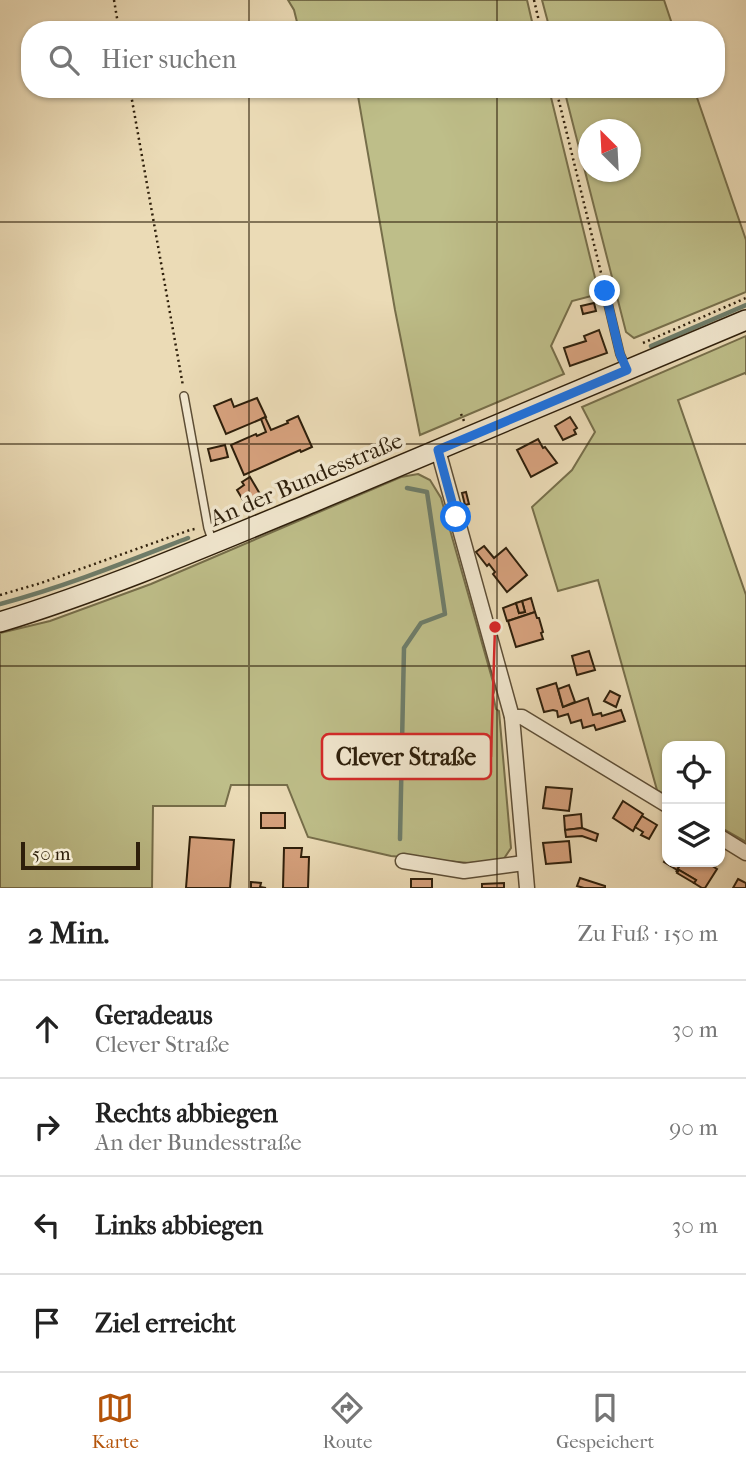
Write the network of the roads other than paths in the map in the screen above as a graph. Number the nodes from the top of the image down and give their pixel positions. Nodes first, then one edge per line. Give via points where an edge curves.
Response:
1 (605, 291) road end
2 (746, 320) edge
3 (627, 370) junction
4 (184, 396) road end
5 (438, 450) junction
6 (211, 536) junction
7 (0, 622) edge
8 (512, 717) junction
9 (665, 804) edge
10 (725, 840) edge
11 (746, 853) edge
12 (403, 861) dead end
13 (524, 863) junction
14 (527, 888) edge

1 - 3 lane
2 - 3 main road, An der Bundesstraße
3 - 5 main road, An der Bundesstraße
4 - 6 lane
5 - 6 main road, An der Bundesstraße
5 - 8 street
6 - 7 main road, An der Bundesstraße via 117,583
8 - 9 street via 522,717
8 - 13 street
10 - 11 street
12 - 13 street via 464,871
13 - 14 street

